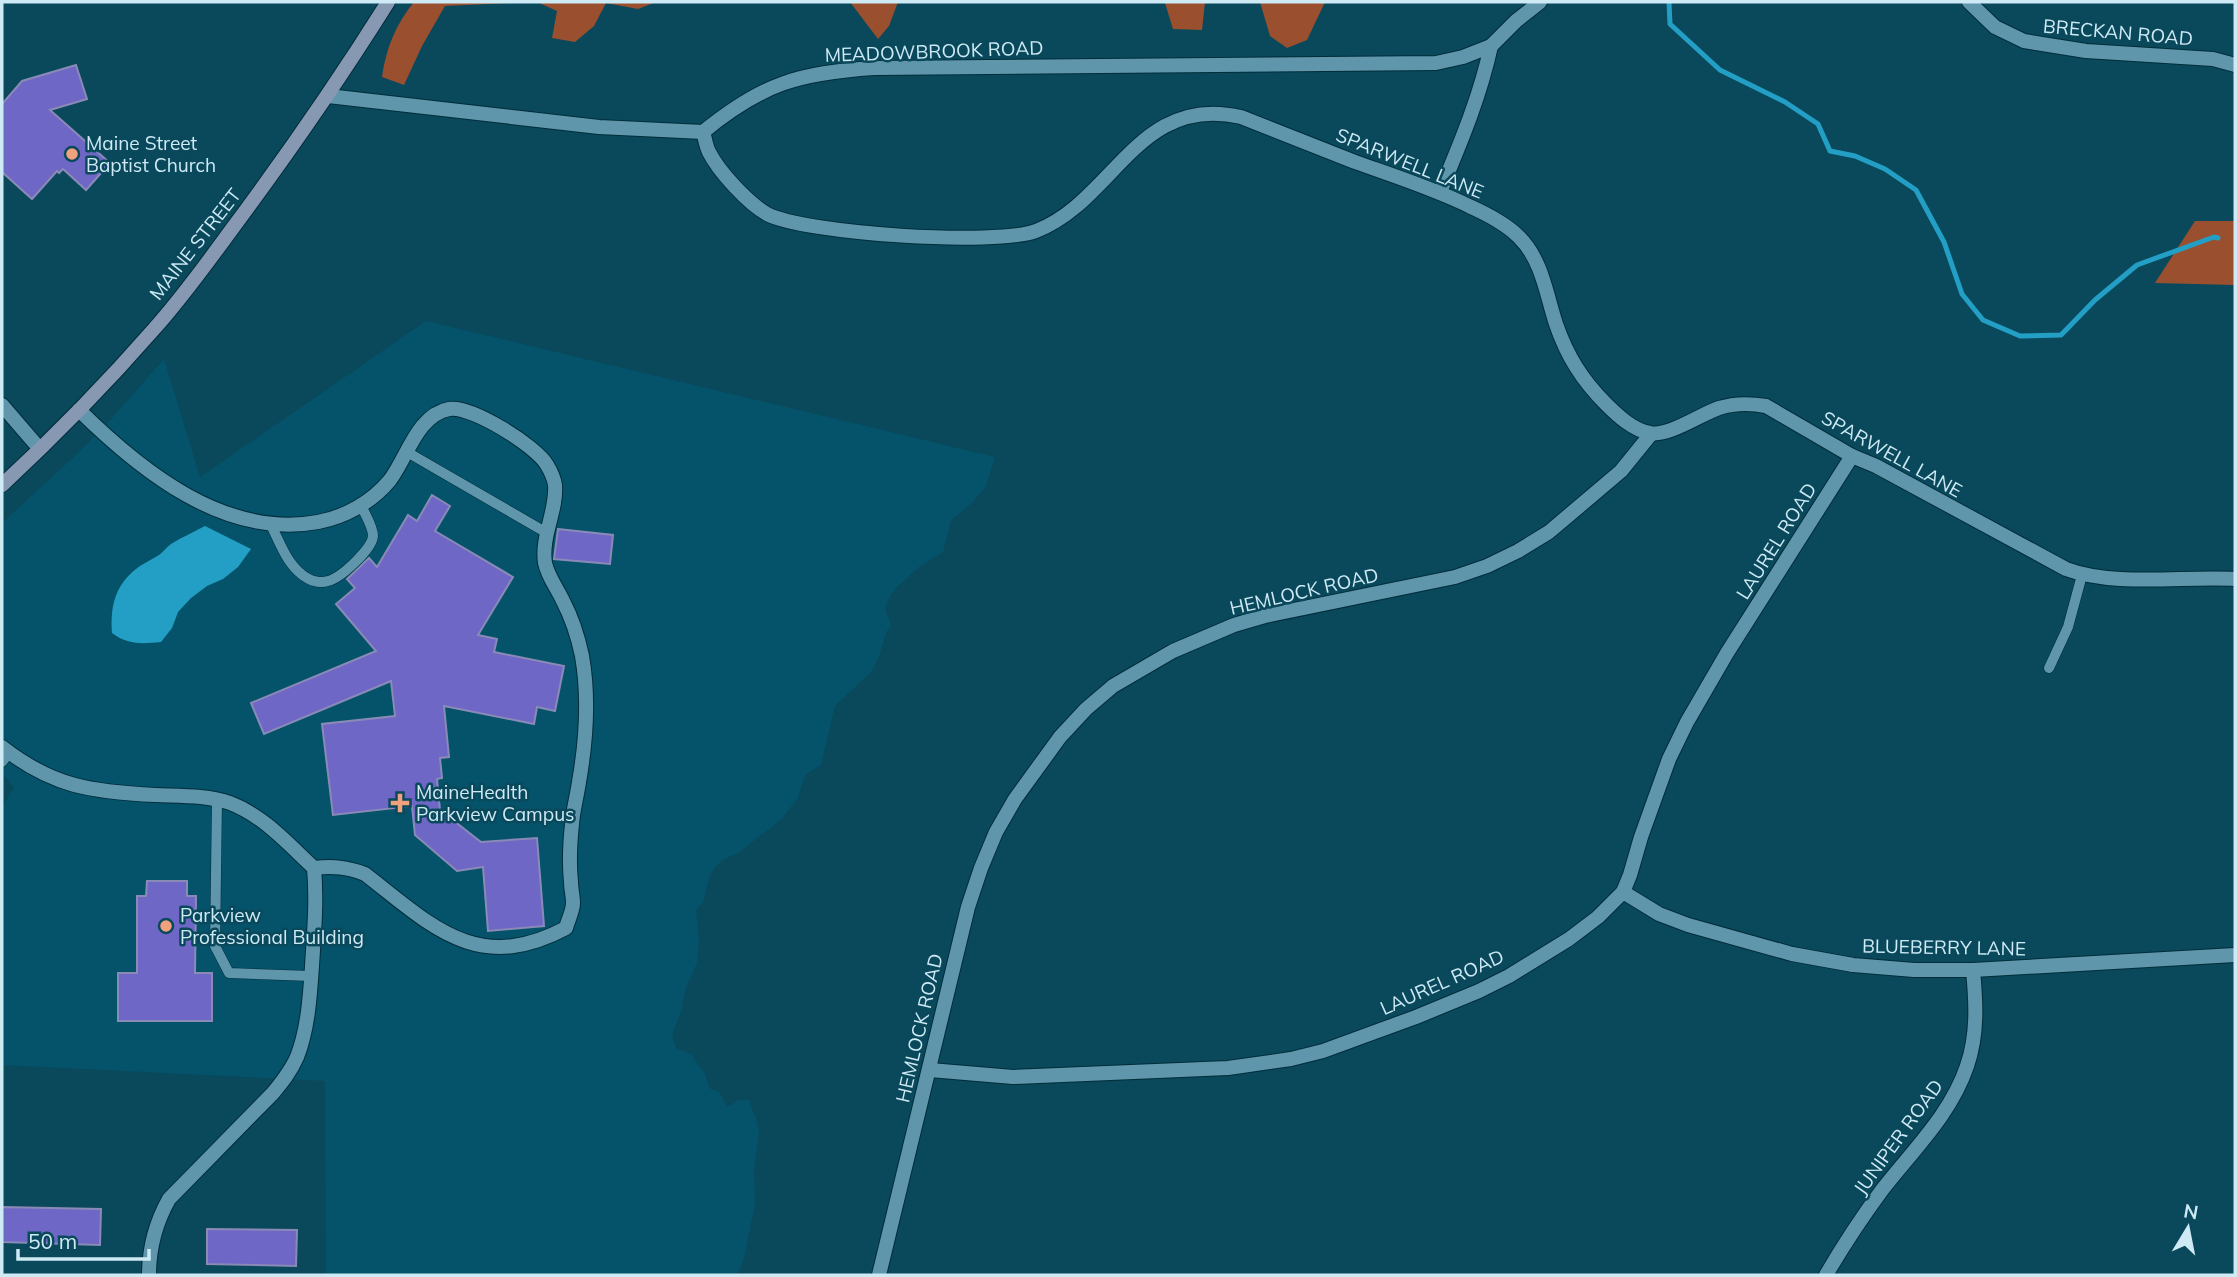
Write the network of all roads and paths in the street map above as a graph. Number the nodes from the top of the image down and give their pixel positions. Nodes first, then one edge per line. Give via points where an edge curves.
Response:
1 (388, 2) edge
2 (1540, 2) edge
3 (1969, 2) edge
4 (1491, 46) junction
5 (2235, 65) edge
6 (328, 96) junction
7 (703, 132) junction
8 (1440, 192) junction
9 (2, 405) edge
10 (79, 410) junction
11 (1651, 434) junction
12 (40, 448) junction
13 (407, 452) junction
14 (1852, 456) junction
15 (2, 485) edge
16 (361, 505) junction
17 (271, 525) junction
18 (547, 533) junction
19 (2082, 575) junction
20 (2235, 579) edge
21 (2049, 668) dead end
22 (4, 754) edge
23 (217, 800) junction
24 (314, 868) junction
25 (1623, 892) junction
26 (2235, 956) edge
27 (1973, 970) junction
28 (311, 976) junction
29 (930, 1070) junction
30 (149, 1275) edge
31 (879, 1275) edge
32 (1826, 1275) edge

1 - 6 street, MAINE STREET
2 - 4 street, MEADOWBROOK ROAD
3 - 5 street, BRECKAN ROAD via 1995,27 2024,41
4 - 7 street, MEADOWBROOK ROAD via 1436,63 830,71 768,88
4 - 8 street via 1466,130
6 - 7 street via 599,127
6 - 10 street, MAINE STREET via 203,268
7 - 8 street, SPARWELL LANE via 719,167 765,213 808,226 900,234 996,238 1036,231 1065,215 1146,138 1176,121 1209,113 1241,117
8 - 11 street, SPARWELL LANE via 1491,216 1519,237 1540,268 1556,324 1578,372 1621,419
9 - 12 street
10 - 12 street, MAINE STREET
10 - 17 street via 133,458 186,494 242,519
11 - 14 street, SPARWELL LANE via 1674,429 1716,409 1750,403 1766,407
11 - 29 street, HEMLOCK ROAD via 1621,471 1549,532 1518,551 1455,577 1223,629 1142,667 1086,709 1037,768 996,832 968,908
12 - 15 street, MAINE STREET
13 - 16 street via 389,482
13 - 18 lane
13 - 18 street via 432,416 449,409 495,424 547,464 555,483
14 - 19 street, SPARWELL LANE
14 - 25 street, LAUREL ROAD via 1687,722
16 - 17 street via 332,519
16 - 17 lane via 373,538 332,581 309,580 291,565
18 - 24 street via 546,566 570,616 584,674 584,738 570,863 573,905 566,928 516,946 468,943 438,930 365,874 336,866
19 - 20 street, SPARWELL LANE
19 - 21 lane via 2068,627
22 - 23 street via 65,783 95,790
23 - 24 street via 258,817
23 - 28 lane via 215,946 229,973
24 - 28 street
25 - 27 street, BLUEBERRY LANE via 1688,925 1792,954 1853,965
25 - 29 street, LAUREL ROAD via 1569,939 1509,976 1323,1051 1228,1068 1013,1077
26 - 27 street, BLUEBERRY LANE
27 - 32 street, JUNIPER ROAD via 1975,1025 1961,1083
28 - 30 street via 296,1059 273,1093 169,1199 153,1235
29 - 31 street, HEMLOCK ROAD

